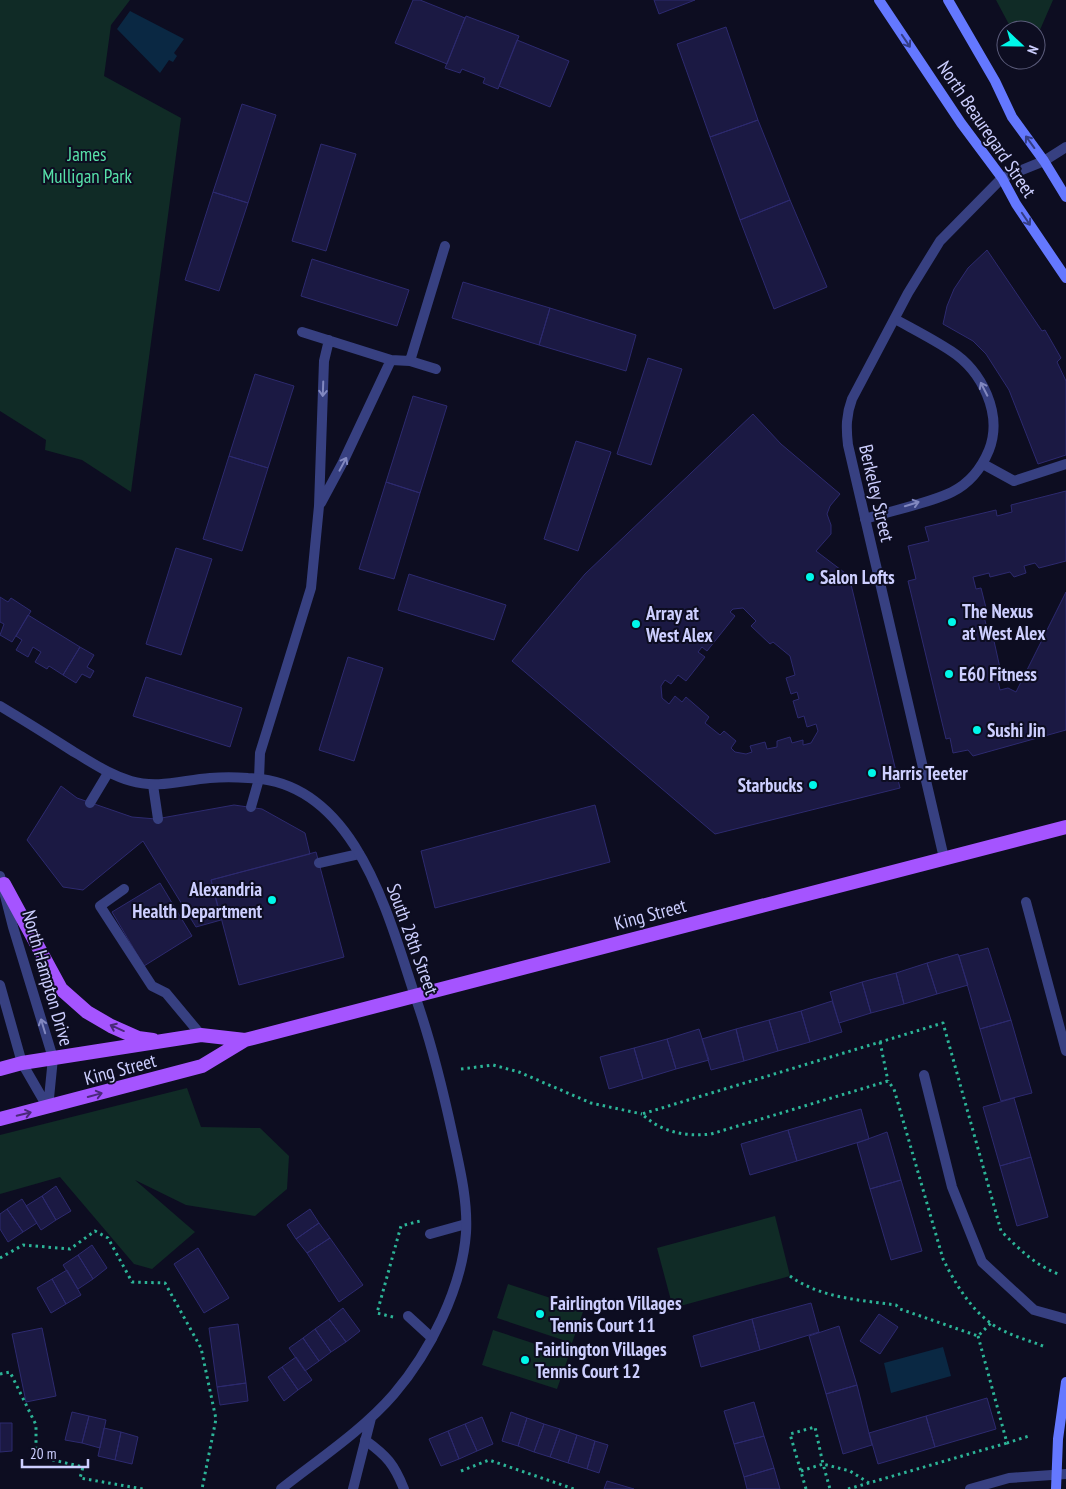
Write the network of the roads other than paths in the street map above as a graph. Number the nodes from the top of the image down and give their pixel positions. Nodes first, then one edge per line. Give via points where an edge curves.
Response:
1 (880, 0) edge
2 (948, 0) edge
3 (1066, 147) edge
4 (1044, 161) junction
5 (1002, 178) junction
6 (1066, 197) edge
7 (445, 246) dead end
8 (1066, 278) edge
9 (895, 319) junction
10 (302, 332) dead end
11 (329, 340) junction
12 (392, 360) junction
13 (410, 361) junction
14 (436, 369) dead end
15 (983, 464) junction
16 (1066, 464) edge
17 (319, 506) junction
18 (865, 519) junction
19 (0, 706) edge
20 (108, 773) junction
21 (259, 779) junction
22 (152, 785) junction
23 (90, 803) dead end
24 (251, 807) dead end
25 (158, 819) dead end
26 (1066, 827) edge
27 (359, 854) junction
28 (944, 858) junction
29 (319, 863) dead end
30 (2, 880) edge
31 (124, 889) dead end
32 (1026, 902) dead end
33 (0, 985) edge
34 (415, 996) junction
35 (201, 1035) junction
36 (245, 1040) junction
37 (163, 1041) junction
38 (1066, 1051) edge
39 (53, 1058) junction
40 (22, 1063) junction
41 (0, 1069) edge
42 (924, 1074) dead end
43 (48, 1108) junction
44 (0, 1119) edge
45 (466, 1224) junction
46 (430, 1234) dead end
47 (408, 1316) dead end
48 (1066, 1320) edge
49 (432, 1338) junction
50 (1066, 1382) edge
51 (370, 1418) junction
52 (365, 1440) junction
53 (1061, 1474) edge
54 (281, 1489) edge
55 (353, 1489) edge
56 (404, 1489) edge
57 (970, 1489) edge
58 (1056, 1489) edge

1 -> 5 main road, North Beauregard Street via 961,123
4 -> 2 main road, North Beauregard Street via 1012,117
3 - 4 street
4 - 5 street
4 - 6 main road, North Beauregard Street
5 -> 8 main road, North Beauregard Street
5 - 9 street, Berkeley Street via 940,241
7 - 13 street
15 -> 9 street via 994,427 986,389 969,366 952,352
9 - 18 street, Berkeley Street via 847,413 848,445
10 - 11 street
11 - 12 street
11 -> 17 street via 324,361
12 - 13 street
17 -> 12 street
13 - 14 street
15 - 16 street via 1014,481
18 -> 15 street via 952,492 967,482
17 - 21 street via 311,588 260,753
18 - 28 street, Berkeley Street
19 - 20 street, South 28th Street
20 - 22 street, South 28th Street
20 - 23 street
21 - 22 street, South 28th Street via 210,778
21 - 24 street
21 - 27 street, South 28th Street via 288,786 315,800 346,830
22 - 25 street
26 - 28 main road, King Street
27 - 29 street
27 - 34 street, South 28th Street via 385,908
28 - 34 main road, King Street
37 -> 30 main road via 138,1038 111,1026 86,1012 61,989
39 -> 30 street, North Hampton Drive
31 - 35 street via 100,906 152,986 166,993
32 - 38 street
33 - 40 street
34 - 36 main road, King Street
34 - 45 street, South 28th Street via 438,1070 464,1189
35 - 36 main road, King Street
35 - 37 main road, King Street
43 -> 36 main road, King Street via 202,1066
37 - 39 main road, King Street
39 - 40 main road, King Street
39 - 43 street, North Hampton Drive
40 - 41 main road, King Street
40 - 43 street
42 - 48 street via 952,1187 982,1262 1034,1310
44 -> 43 main road, King Street
45 - 46 street
45 - 49 street, South 28th Street via 460,1265
47 - 49 street
49 - 51 street, South 28th Street via 422,1357
50 - 53 main road
51 - 52 street
51 - 54 street, South 28th Street
52 - 55 street
52 - 56 street via 386,1455 397,1470
53 - 57 street via 1009,1478
53 - 58 main road

